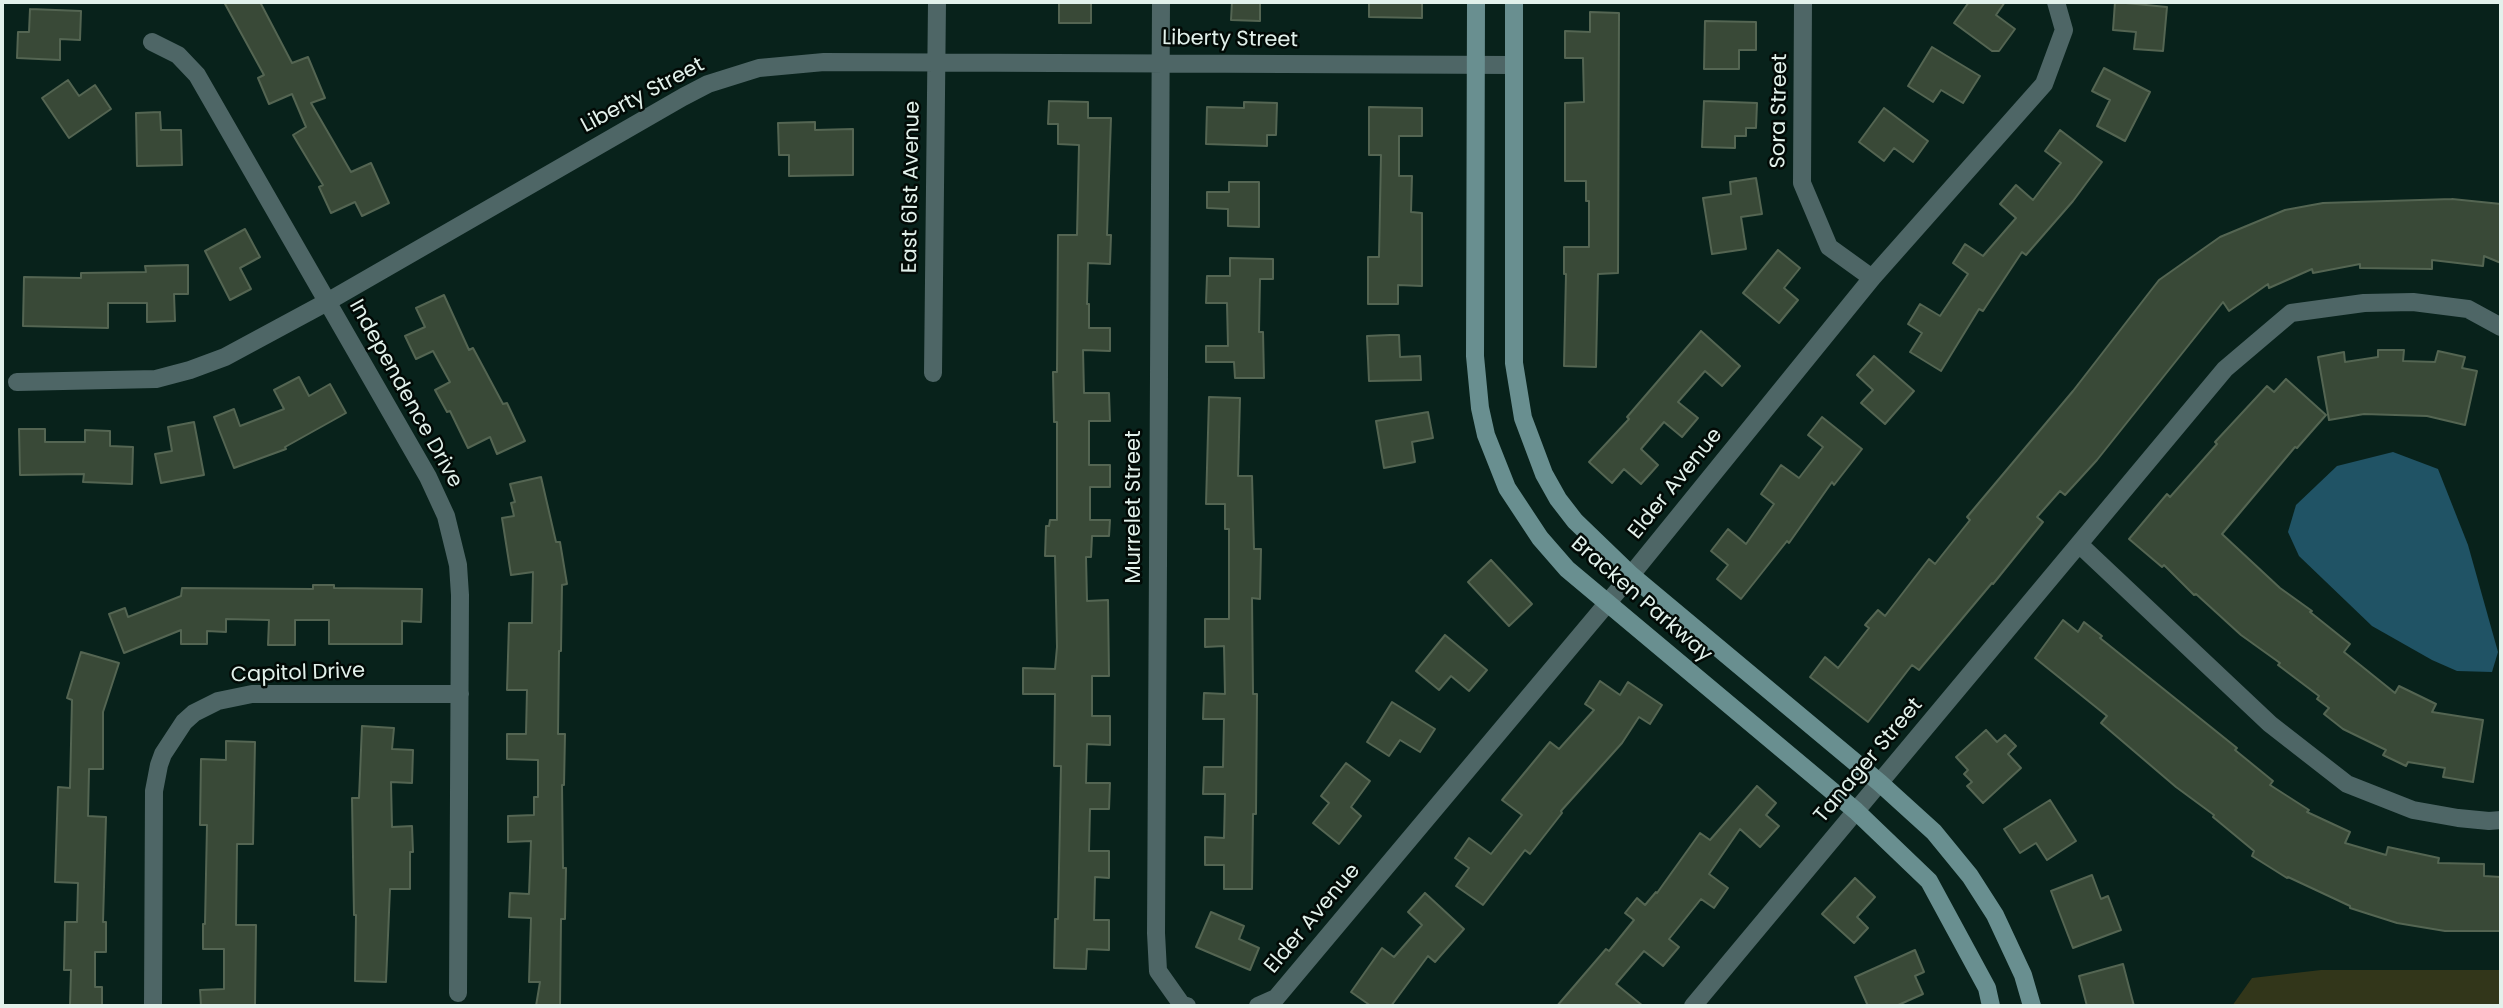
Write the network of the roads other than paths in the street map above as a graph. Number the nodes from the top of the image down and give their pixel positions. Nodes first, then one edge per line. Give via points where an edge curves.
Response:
1 (937, 2) edge
2 (1161, 2) edge
3 (1476, 2) edge
4 (1514, 2) edge
5 (1803, 2) edge
6 (2056, 2) edge
7 (152, 42) dead end
8 (936, 62) junction
9 (1161, 62) junction
10 (1475, 65) junction
11 (1513, 65) junction
12 (1872, 278) junction
13 (327, 302) junction
14 (2501, 327) edge
15 (933, 373) dead end
16 (17, 382) dead end
17 (2080, 545) junction
18 (1631, 575) junction
19 (1606, 603) junction
20 (460, 694) junction
21 (1880, 783) junction
22 (1856, 811) junction
23 (2501, 820) edge
24 (458, 993) dead end
25 (1185, 1005) edge
26 (153, 1006) edge
27 (1258, 1006) edge
28 (1693, 1006) edge
29 (1991, 1006) edge
30 (2032, 1006) edge

1 - 8 street, East 61st Avenue
2 - 9 street, Murrelet Street
3 - 10 street, Bracken Parkway
4 - 11 street, Bracken Parkway
5 - 12 street, Sora Street via 1802,183 1829,247
6 - 12 street, Elder Avenue via 2064,30 2044,83
7 - 13 street, Independence Drive via 178,55 197,75
8 - 9 street, Liberty Street
8 - 13 street, Liberty Street via 790,64 708,83
8 - 15 street, East 61st Avenue
9 - 10 street, Liberty Street
9 - 25 street, Murrelet Street via 1156,933 1158,971
10 - 11 street, Liberty Street
10 - 19 street, Bracken Parkway via 1475,356 1486,435 1507,488 1528,523 1567,569
11 - 18 street, Bracken Parkway via 1513,340 1523,418 1558,499
12 - 18 street, Elder Avenue
13 - 16 street, Liberty Street via 234,353 172,375 139,380
13 - 20 street, Independence Drive via 446,516 458,565
14 - 17 street, Tanager Street via 2468,309 2413,302 2291,313 2225,369
17 - 21 street, Tanager Street
17 - 23 street via 2270,724 2347,784 2413,810
18 - 19 street, Elder Avenue
18 - 21 street, Bracken Parkway
19 - 22 street, Bracken Parkway
19 - 27 street, Elder Avenue via 1276,998
20 - 24 street, Independence Drive
20 - 26 street, Capitol Drive via 252,694 218,701 184,722 163,754 155,791
21 - 22 street, Tanager Street
21 - 30 street, Bracken Parkway via 1934,832 1970,876 2004,932
22 - 28 street, Tanager Street
22 - 29 street, Bracken Parkway via 1929,881 1987,988

